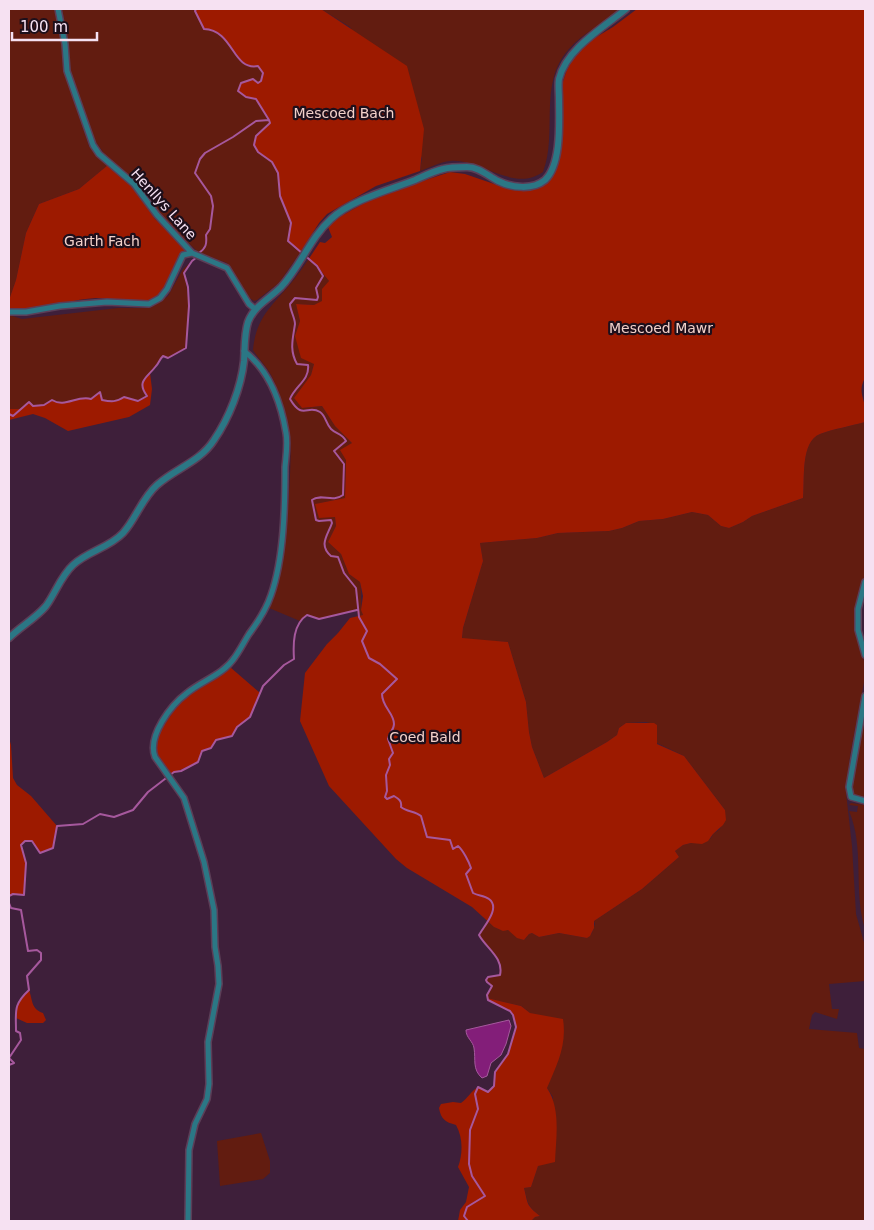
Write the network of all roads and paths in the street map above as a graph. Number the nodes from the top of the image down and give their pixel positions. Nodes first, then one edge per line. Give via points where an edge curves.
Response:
1 (58, 9) edge
2 (626, 9) edge
3 (192, 253) junction
4 (255, 309) junction
5 (9, 312) edge
6 (244, 351) junction
7 (865, 582) edge
8 (9, 638) edge
9 (865, 655) edge
10 (865, 696) edge
11 (865, 802) edge
12 (188, 1221) edge

1 - 3 street, Henllys Lane via 67,71 93,145 134,184
2 - 4 street via 590,37 567,62 559,80 556,153 553,168 545,180 532,187 517,186 501,183 469,167 444,168 368,198 332,218 282,286
3 - 4 street, Henllys Lane via 227,268 248,304
3 - 5 street via 183,255 167,288 160,298 149,304 107,302 34,312
4 - 6 street via 245,332
6 - 8 street via 244,362 231,406 210,446 196,460 156,486 115,541 75,563 42,610
6 - 12 street via 254,358 269,380 286,434 283,514 276,578 261,618 235,658 219,673 181,698 156,732 152,743 155,756 184,798 214,910 219,984 208,1042 209,1084 189,1150
7 - 9 street via 858,609 858,630
10 - 11 street via 849,787 851,797

